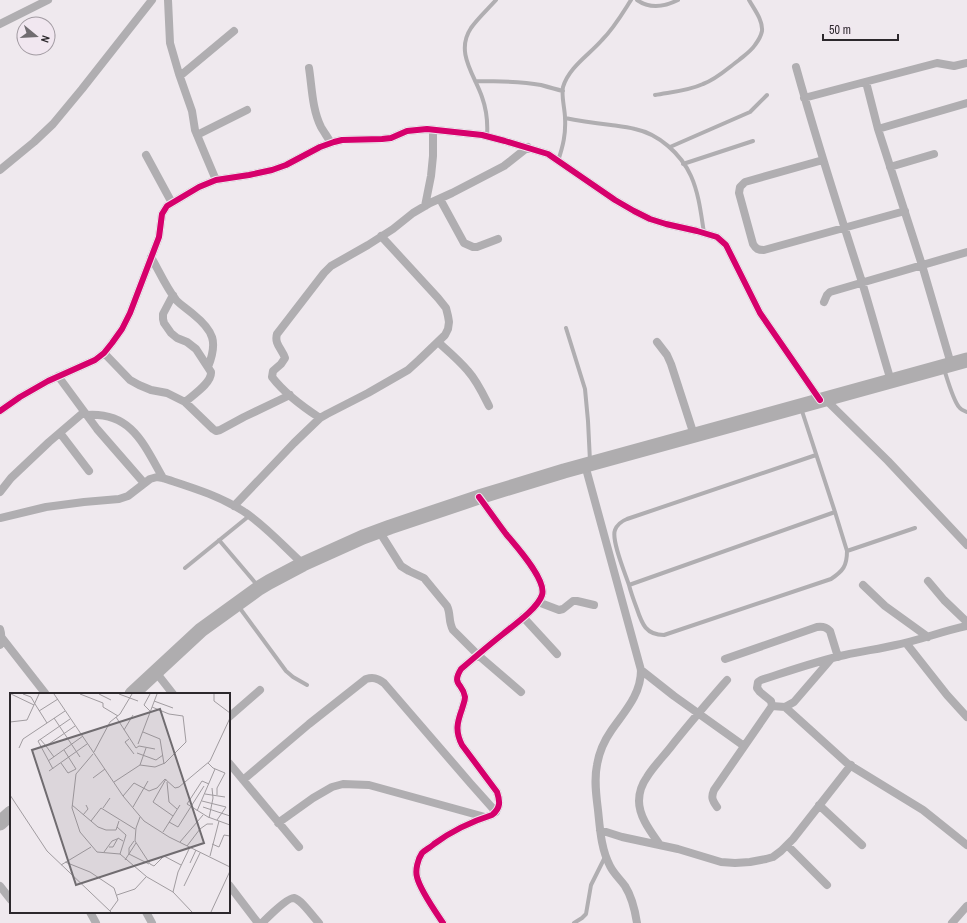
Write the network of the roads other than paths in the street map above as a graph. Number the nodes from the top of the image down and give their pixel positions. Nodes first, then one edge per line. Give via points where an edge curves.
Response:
1 (48, 0) edge
2 (152, 0) edge
3 (168, 0) edge
4 (496, 0) edge
5 (631, 0) edge
6 (637, 0) edge
7 (678, 0) edge
8 (749, 0) edge
9 (0, 24) edge
10 (234, 31) dead end
11 (967, 63) edge
12 (796, 67) dead end
13 (309, 68) dead end
14 (180, 76) junction
15 (475, 81) junction
16 (866, 82) junction
17 (563, 91) junction
18 (655, 95) dead end
19 (767, 95) dead end
20 (804, 98) junction
21 (967, 103) edge
22 (247, 110) dead end
23 (565, 118) junction
24 (878, 129) junction
25 (434, 130) junction
26 (197, 135) junction
27 (487, 136) junction
28 (753, 141) dead end
29 (331, 143) junction
30 (528, 147) junction
31 (670, 147) junction
32 (934, 154) dead end
33 (146, 155) dead end
34 (558, 160) junction
35 (823, 160) junction
36 (683, 164) junction
37 (890, 167) junction
38 (0, 170) edge
39 (216, 180) junction
40 (440, 199) junction
41 (172, 203) junction
42 (425, 206) junction
43 (904, 211) junction
44 (844, 227) junction
45 (704, 233) junction
46 (381, 236) junction
47 (498, 239) dead end
48 (967, 252) edge
49 (151, 257) junction
50 (922, 265) junction
51 (862, 283) junction
52 (173, 295) junction
53 (824, 302) dead end
54 (566, 328) dead end
55 (438, 342) junction
56 (657, 342) dead end
57 (104, 353) junction
58 (967, 360) edge
59 (947, 365) junction
60 (208, 367) junction
61 (58, 376) junction
62 (891, 381) junction
63 (290, 395) junction
64 (823, 400) junction
65 (185, 402) junction
66 (489, 406) dead end
67 (800, 406) junction
68 (0, 411) edge
69 (967, 412) edge
70 (86, 413) junction
71 (320, 418) junction
72 (60, 433) junction
73 (694, 435) junction
74 (816, 455) junction
75 (587, 464) junction
76 (89, 471) dead end
77 (163, 478) junction
78 (144, 483) junction
79 (0, 492) edge
80 (479, 497) junction
81 (234, 506) junction
82 (835, 512) junction
83 (249, 516) junction
84 (0, 518) edge
85 (915, 528) dead end
86 (379, 531) junction
87 (219, 540) junction
88 (967, 545) edge
89 (847, 551) junction
90 (303, 564) junction
91 (185, 568) dead end
92 (928, 581) dead end
93 (629, 585) junction
94 (863, 586) dead end
95 (259, 588) junction
96 (538, 602) junction
97 (236, 604) junction
98 (594, 605) dead end
99 (523, 617) junction
100 (967, 622) edge
101 (967, 626) edge
102 (0, 629) edge
103 (928, 637) junction
104 (1, 642) edge
105 (906, 643) junction
106 (557, 654) dead end
107 (478, 655) junction
108 (835, 657) junction
109 (725, 659) dead end
110 (641, 670) junction
111 (155, 671) junction
112 (727, 680) dead end
113 (307, 684) dead end
114 (260, 690) dead end
115 (521, 692) dead end
116 (45, 693) dead end
117 (133, 693) edge
118 (173, 693) edge
119 (772, 706) junction
120 (786, 707) junction
121 (698, 713) junction
122 (230, 717) edge
123 (967, 717) edge
124 (744, 746) junction
125 (230, 764) edge
126 (851, 765) junction
127 (243, 780) junction
128 (819, 805) junction
129 (717, 806) dead end
130 (496, 812) junction
131 (486, 817) junction
132 (278, 823) junction
133 (600, 830) junction
134 (660, 845) junction
135 (787, 845) junction
136 (862, 845) dead end
137 (967, 845) edge
138 (299, 848) dead end
139 (605, 856) junction
140 (827, 885) dead end
141 (0, 886) edge
142 (230, 886) edge
143 (10, 899) edge
144 (967, 906) edge
145 (91, 913) edge
146 (147, 913) edge
147 (96, 923) edge
148 (152, 923) edge
149 (258, 923) edge
150 (262, 923) edge
151 (319, 923) edge
152 (443, 923) edge
153 (574, 923) edge
154 (637, 923) edge
155 (952, 923) edge

1 - 9 street
2 - 38 street via 53,124
3 - 14 street via 170,43
4 - 15 lane via 471,28 466,38 467,63
5 - 17 lane via 614,27 575,66
6 - 7 lane via 655,6 663,6
8 - 18 lane via 762,31 755,45 704,84
10 - 14 street
11 - 16 street via 954,66 937,63
12 - 20 street
13 - 29 street via 318,118
14 - 26 street
15 - 17 lane via 524,83
15 - 27 lane via 488,116
16 - 20 street
16 - 24 street
17 - 23 lane
19 - 31 lane via 750,112
20 - 35 street
21 - 24 street
22 - 26 street
23 - 31 lane via 635,129
23 - 34 lane via 564,146
24 - 37 street
25 - 27 street
25 - 29 street via 407,132 391,138 342,140
25 - 42 street via 431,176
26 - 39 street
27 - 30 street
28 - 36 lane
29 - 39 street via 272,170
30 - 34 street
30 - 40 street via 504,166
31 - 36 lane
32 - 37 street
33 - 41 street
34 - 45 street via 597,188 650,219
35 - 44 street
35 - 44 street via 745,182 740,187 739,193 753,244 758,250 764,250
36 - 45 lane via 691,176 696,192
37 - 43 street
39 - 41 street
40 - 42 street
40 - 47 street via 464,243 473,248
41 - 49 street via 162,214 159,237
42 - 46 street
43 - 44 street
43 - 50 street
44 - 51 street
45 - 64 street via 717,237 726,245 760,313
46 - 55 street via 446,308 448,328
46 - 63 street via 324,273 277,334 276,342 285,358 273,371 272,377
48 - 50 street
49 - 52 street
49 - 57 street via 130,313 122,329
50 - 51 street
50 - 59 street
51 - 53 street via 830,292
51 - 62 street
52 - 60 street via 208,328 214,346
52 - 60 street via 163,314 164,323 177,338 196,349
54 - 75 lane via 585,389 588,422
55 - 66 street via 460,362 477,383
55 - 71 street via 408,370
56 - 73 street via 671,364
57 - 61 street via 95,360
57 - 65 street via 139,386 167,393
58 - 59 highway
59 - 62 highway
59 - 69 lane via 956,401 959,408
60 - 65 street via 211,372 209,380
61 - 68 street via 29,391
61 - 70 street
62 - 64 highway
63 - 65 street via 216,431
63 - 71 street
64 - 67 highway
64 - 88 street via 888,461
67 - 73 highway
67 - 74 lane
70 - 72 street
70 - 77 street via 106,416 124,424 140,439
70 - 78 street
71 - 81 street
72 - 76 street
72 - 79 street via 11,478
73 - 75 highway
74 - 82 lane
74 - 93 lane via 627,518 615,529 614,536
75 - 80 highway
75 - 110 street
77 - 78 street via 157,477
77 - 81 street via 206,492
78 - 84 street via 128,496 119,499 46,507
80 - 86 highway
80 - 96 street via 524,555 541,582 543,590
81 - 83 street
82 - 89 lane
82 - 93 lane
83 - 87 lane
83 - 90 street
85 - 89 lane
86 - 90 highway
86 - 107 street via 401,566 428,582 449,610 453,630
87 - 91 lane
87 - 95 lane
89 - 93 lane via 844,567 831,579 664,635 651,633 641,622
90 - 95 highway
92 - 100 street
94 - 103 street via 885,606
95 - 97 highway
96 - 98 street via 558,610 573,601
96 - 99 street
97 - 111 highway via 201,630
97 - 113 lane via 286,671
99 - 106 street
99 - 107 street
101 - 103 street
102 - 104 street
103 - 105 street
104 - 116 street
105 - 108 street
105 - 123 street
107 - 115 street
107 - 130 street via 461,669 457,678 465,698 457,722 457,732 462,745 497,792 500,804
108 - 109 street via 830,631 822,626
108 - 119 street via 758,682 757,688 771,701
108 - 120 street via 794,702
110 - 121 street
110 - 133 street via 638,691 610,732 597,764 595,776
111 - 117 highway
111 - 118 street
112 - 121 street
114 - 122 street
119 - 120 street
119 - 124 street
120 - 126 street
121 - 124 street
121 - 134 street via 646,777 641,790 641,810
124 - 129 street via 714,790 712,798
125 - 127 street
126 - 128 street
126 - 137 street via 923,810
127 - 130 street via 309,724 366,679 373,677 384,682
127 - 132 street
128 - 135 street
128 - 136 street
130 - 131 street
131 - 132 street via 369,785 343,784 313,798
131 - 152 street via 446,835 422,853 419,860 416,876 419,884
132 - 138 street
133 - 134 street
133 - 139 street
134 - 135 street via 735,863 773,857
135 - 140 street
139 - 153 lane via 592,885 586,914
139 - 154 street via 630,896
141 - 143 street
142 - 149 street
144 - 155 street
145 - 147 street
146 - 148 street
150 - 151 street via 291,898 302,903

